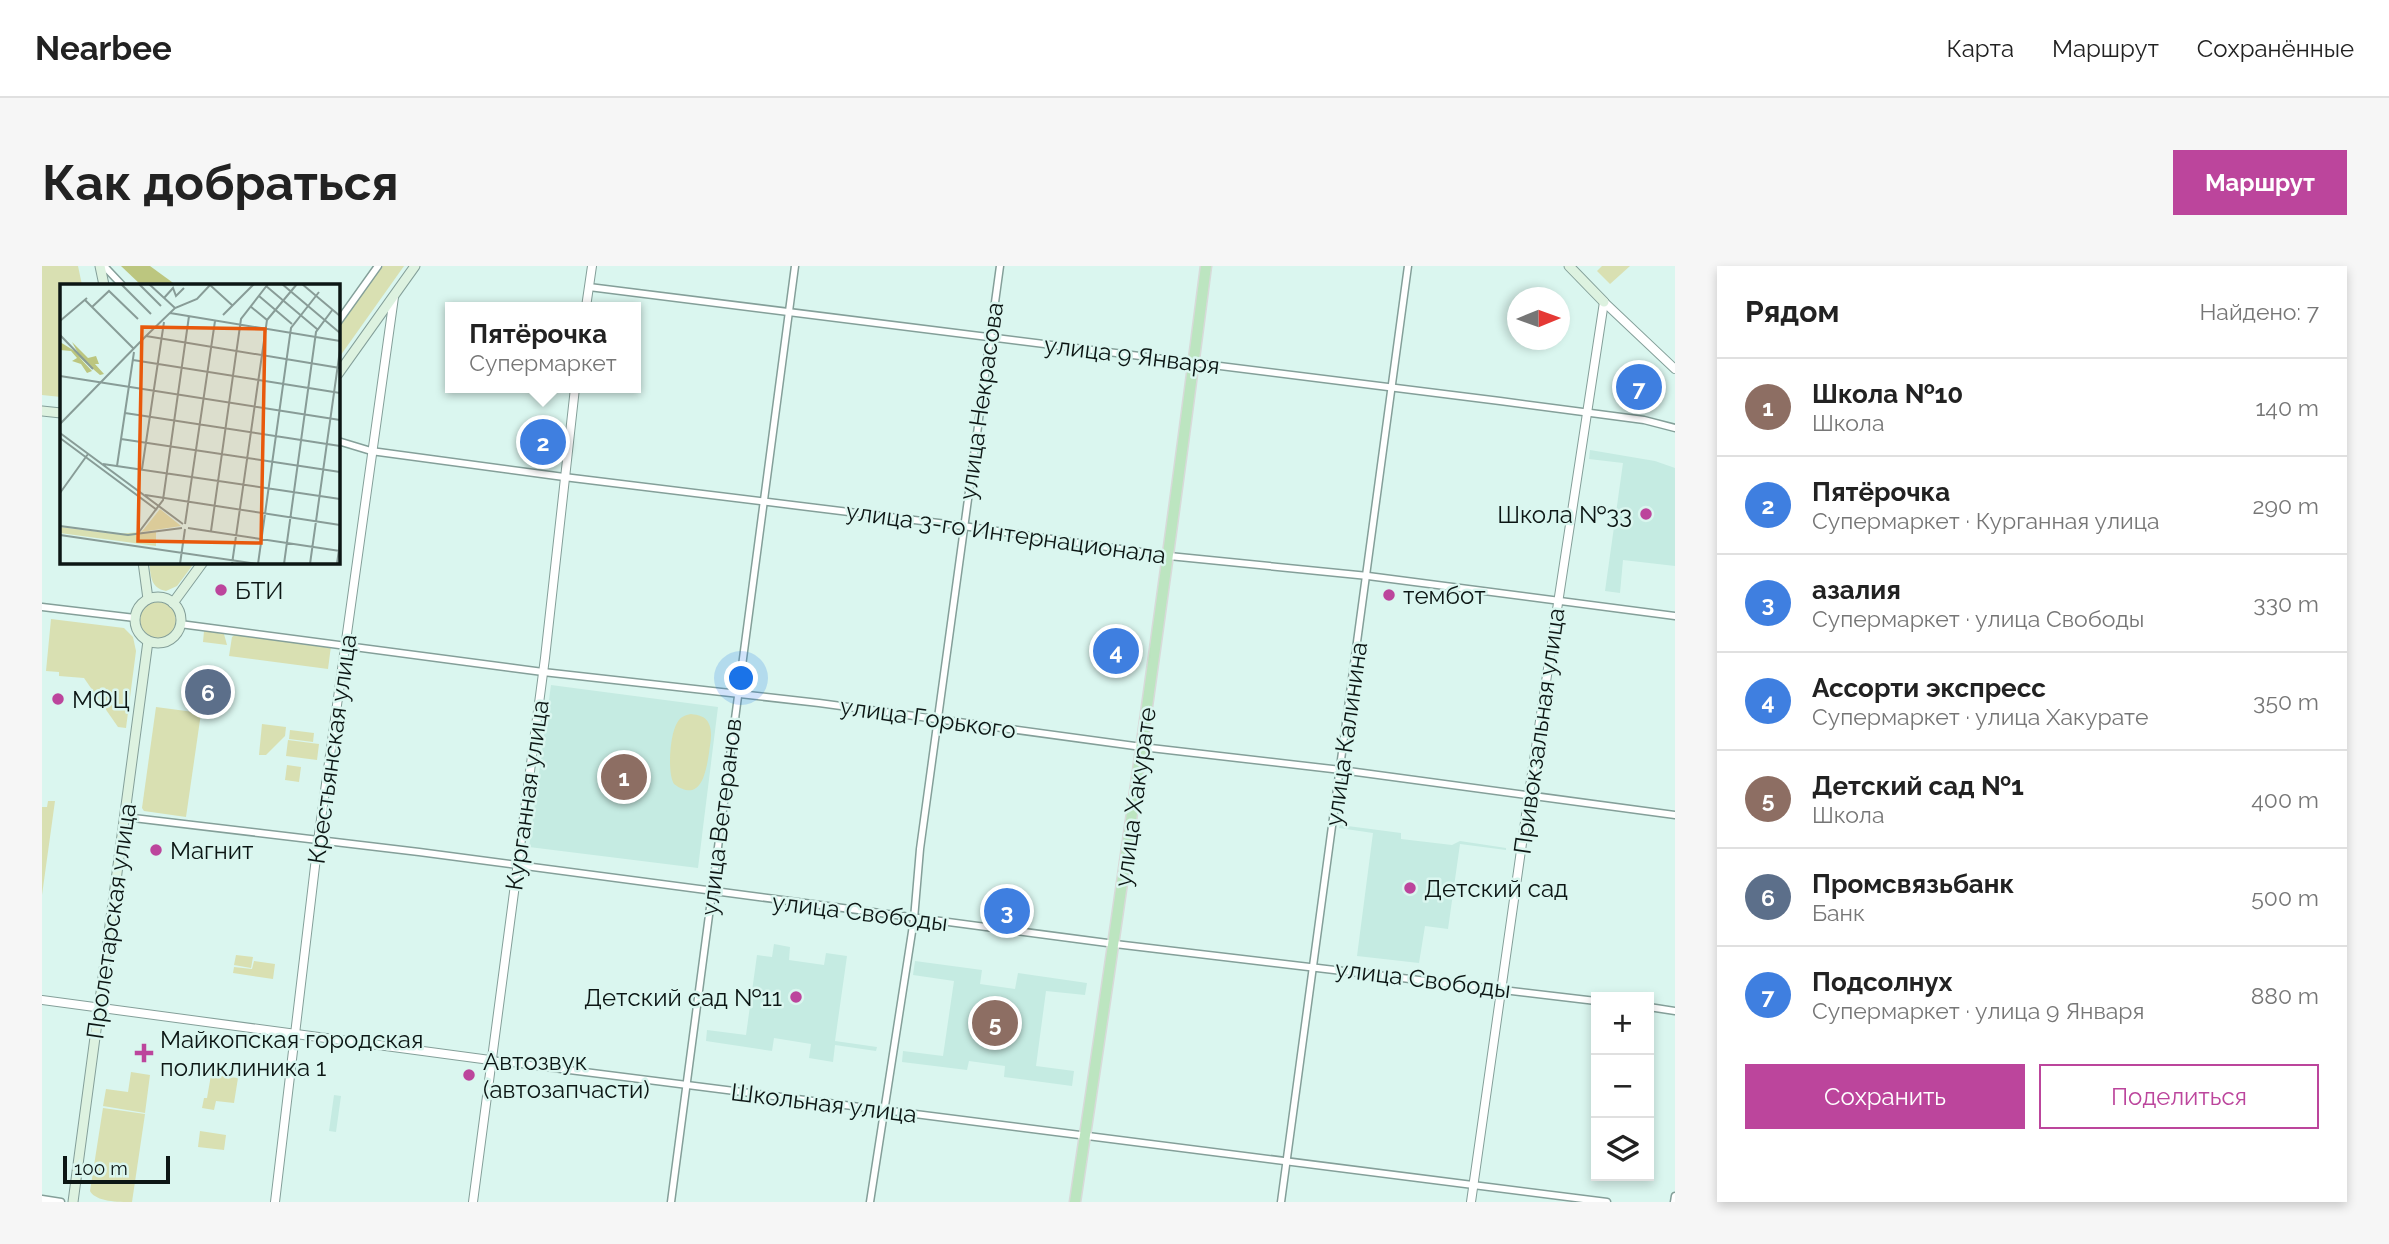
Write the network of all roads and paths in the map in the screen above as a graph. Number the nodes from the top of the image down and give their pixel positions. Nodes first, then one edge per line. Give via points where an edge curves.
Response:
1 (102, 266) edge
2 (378, 266) edge
3 (415, 266) edge
4 (592, 266) edge
5 (795, 266) edge
6 (1000, 266) edge
7 (1206, 266) edge
8 (1408, 266) edge
9 (1569, 266) edge
10 (104, 284) edge
11 (121, 284) edge
12 (589, 287) junction
13 (394, 297) junction
14 (587, 302) edge
15 (1604, 302) junction
16 (790, 312) junction
17 (340, 319) edge
18 (990, 337) junction
19 (1194, 363) junction
20 (1675, 369) edge
21 (340, 371) edge
22 (1392, 389) junction
23 (574, 393) edge
24 (42, 411) edge
25 (60, 413) edge
26 (1586, 413) junction
27 (1675, 428) edge
28 (340, 442) edge
29 (372, 451) junction
30 (564, 477) junction
31 (764, 500) junction
32 (963, 526) junction
33 (1169, 556) junction
34 (143, 564) edge
35 (202, 564) edge
36 (1368, 576) junction
37 (148, 599) junction
38 (1558, 602) junction
39 (173, 603) junction
40 (42, 607) edge
41 (1675, 616) edge
42 (135, 618) junction
43 (180, 624) junction
44 (148, 641) junction
45 (346, 644) junction
46 (543, 672) junction
47 (737, 693) junction
48 (938, 720) junction
49 (1142, 747) junction
50 (1341, 770) junction
51 (1529, 796) junction
52 (1675, 815) edge
53 (125, 817) junction
54 (318, 841) junction
55 (517, 866) junction
56 (712, 892) junction
57 (914, 919) junction
58 (1115, 944) junction
59 (1314, 966) junction
60 (1501, 989) junction
61 (42, 1000) edge
62 (1591, 1000) edge
63 (99, 1007) junction
64 (1654, 1008) edge
65 (1675, 1010) edge
66 (295, 1035) junction
67 (490, 1059) junction
68 (687, 1085) junction
69 (882, 1110) junction
70 (1085, 1136) junction
71 (1287, 1162) junction
72 (1473, 1185) junction
73 (1675, 1196) edge
74 (42, 1199) edge
75 (61, 1202) edge
76 (73, 1202) edge
77 (275, 1202) edge
78 (473, 1202) edge
79 (671, 1202) edge
80 (870, 1202) edge
81 (1075, 1202) edge
82 (1281, 1202) edge
83 (1471, 1202) edge
84 (1607, 1202) edge
85 (1674, 1202) edge

1 - 10 main road
1 - 11 street
2 - 17 street
3 - 13 main road
4 - 12 street
5 - 16 street, улица Ветеранов
6 - 18 street, улица Некрасова
7 - 19 main road, улица Хакурате
8 - 22 street, улица Калинина
9 - 15 main road
12 - 14 street
12 - 16 street, улица 9 Января
13 - 21 main road
13 - 29 street, Крестьянская улица
15 - 20 street
15 - 26 street, Привокзальная улица
16 - 18 street, улица 9 Января
16 - 31 street, улица Ветеранов
18 - 19 street, улица 9 Января
18 - 32 street, улица Некрасова
19 - 22 street, улица 9 Января
19 - 33 main road, улица Хакурате
22 - 26 street, улица 9 Января
22 - 36 street, улица Калинина
23 - 30 street, Курганная улица
24 - 25 main road
26 - 27 street, улица 9 Января
26 - 38 street, Привокзальная улица
28 - 29 street, улица 3-го Интернационала
29 - 30 street, улица 3-го Интернационала
29 - 45 street, Крестьянская улица
30 - 31 street, улица 3-го Интернационала
30 - 46 street, Курганная улица
31 - 32 street, улица 3-го Интернационала
31 - 47 street, улица Ветеранов
32 - 33 street, улица 3-го Интернационала
32 - 48 street, улица Некрасова
33 - 36 street, улица 3-го Интернационала
33 - 49 main road, улица Хакурате
34 - 37 main road
35 - 39 main road
36 - 38 street, улица 3-го Интернационала
36 - 50 street, улица Калинина
37 - 39 main road via 161,597
37 - 42 main road
38 - 41 street, улица 3-го Интернационала
38 - 51 street, Привокзальная улица
39 - 43 main road
40 - 42 street
42 - 44 main road via 139,633
43 - 44 main road via 168,641
43 - 45 street, улица Горького
44 - 53 main road, Пролетарская улица
45 - 46 street, улица Горького
45 - 54 street, Крестьянская улица
46 - 47 street, улица Горького
46 - 55 street, Курганная улица
47 - 48 street, улица Горького
47 - 56 street, улица Ветеранов
48 - 49 street, улица Горького
48 - 57 street, улица Некрасова
49 - 50 street, улица Горького
49 - 58 main road, улица Хакурате
50 - 51 street, улица Горького
50 - 59 street, улица Калинина
51 - 52 street, улица Горького
51 - 60 street, Привокзальная улица
53 - 54 street, улица Свободы
53 - 63 main road, Пролетарская улица
54 - 55 street, улица Свободы
54 - 66 street, Крестьянская улица
55 - 56 street, улица Свободы
55 - 67 street, Курганная улица
56 - 57 street, улица Свободы
56 - 68 street, улица Ветеранов
57 - 58 street, улица Свободы
57 - 69 street, улица Некрасова
58 - 59 street, улица Свободы
58 - 70 main road, улица Хакурате
59 - 60 street, улица Свободы
59 - 71 street, улица Калинина
60 - 62 street, улица Свободы
60 - 72 street, Привокзальная улица
61 - 63 street, Школьная улица
63 - 66 street, Школьная улица
63 - 76 main road, Пролетарская улица
64 - 65 street
66 - 67 street, Школьная улица
66 - 77 street, Крестьянская улица
67 - 68 street, Школьная улица
67 - 78 street, Курганная улица
68 - 69 street, Школьная улица
68 - 79 street, улица Ветеранов
69 - 70 street, Школьная улица
69 - 80 street, улица Некрасова
70 - 71 street, Школьная улица
70 - 81 main road, улица Хакурате
71 - 72 street, Школьная улица
71 - 82 street, улица Калинина
72 - 83 street, Привокзальная улица
72 - 84 street, Школьная улица
73 - 85 street
74 - 75 street

